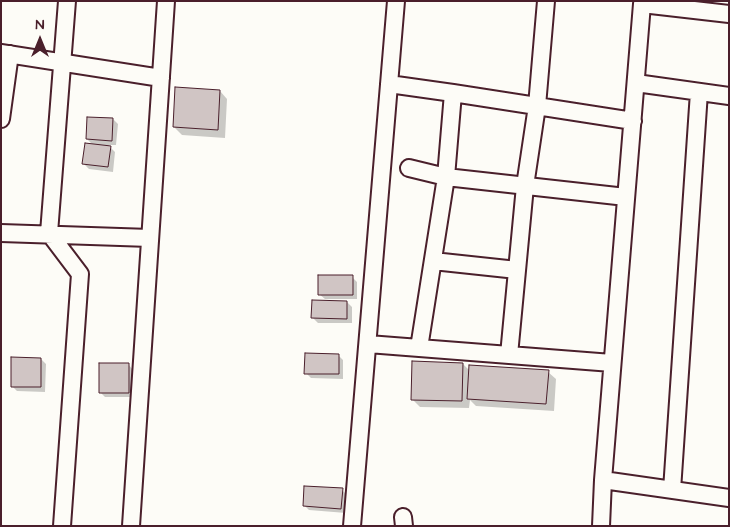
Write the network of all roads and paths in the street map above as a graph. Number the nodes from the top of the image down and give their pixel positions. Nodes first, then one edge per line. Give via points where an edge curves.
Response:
1 (68, 1) edge
2 (166, 1) edge
3 (396, 1) edge
4 (546, 1) edge
5 (642, 2) edge
6 (721, 9) edge
7 (6, 54) edge
8 (63, 62) junction
9 (161, 78) junction
10 (636, 83) junction
11 (389, 84) junction
12 (699, 92) junction
13 (453, 93) junction
14 (729, 96) edge
15 (537, 106) junction
16 (1, 119) edge
17 (632, 121) junction
18 (409, 168) dead end
19 (446, 177) junction
20 (525, 186) junction
21 (626, 197) junction
22 (1, 233) edge
23 (49, 233) junction
24 (150, 238) junction
25 (433, 261) junction
26 (517, 270) junction
27 (368, 344) junction
28 (419, 348) junction
29 (508, 355) junction
30 (612, 362) junction
31 (603, 480) junction
32 (672, 490) junction
33 (729, 498) edge
34 (62, 526) edge
35 (131, 526) edge
36 (352, 526) edge
37 (601, 526) edge

1 - 8 street
2 - 9 street
3 - 11 street
4 - 15 street
5 - 6 street
5 - 10 street
7 - 8 street
7 - 16 street
8 - 9 street
8 - 23 street
9 - 24 street
10 - 12 street
10 - 17 street
11 - 13 street
11 - 27 street
12 - 14 street
12 - 32 street
13 - 15 street
13 - 19 street
15 - 17 street
15 - 20 street
17 - 21 street
18 - 19 street
19 - 20 street
19 - 25 street
20 - 21 street
20 - 26 street
21 - 30 street
22 - 23 street
23 - 24 street
23 - 34 street via 80,274
24 - 35 street
25 - 26 street
25 - 28 street
26 - 29 street
27 - 28 street
27 - 36 street
28 - 29 street
29 - 30 street
30 - 31 street
31 - 32 street
31 - 37 street
32 - 33 street

